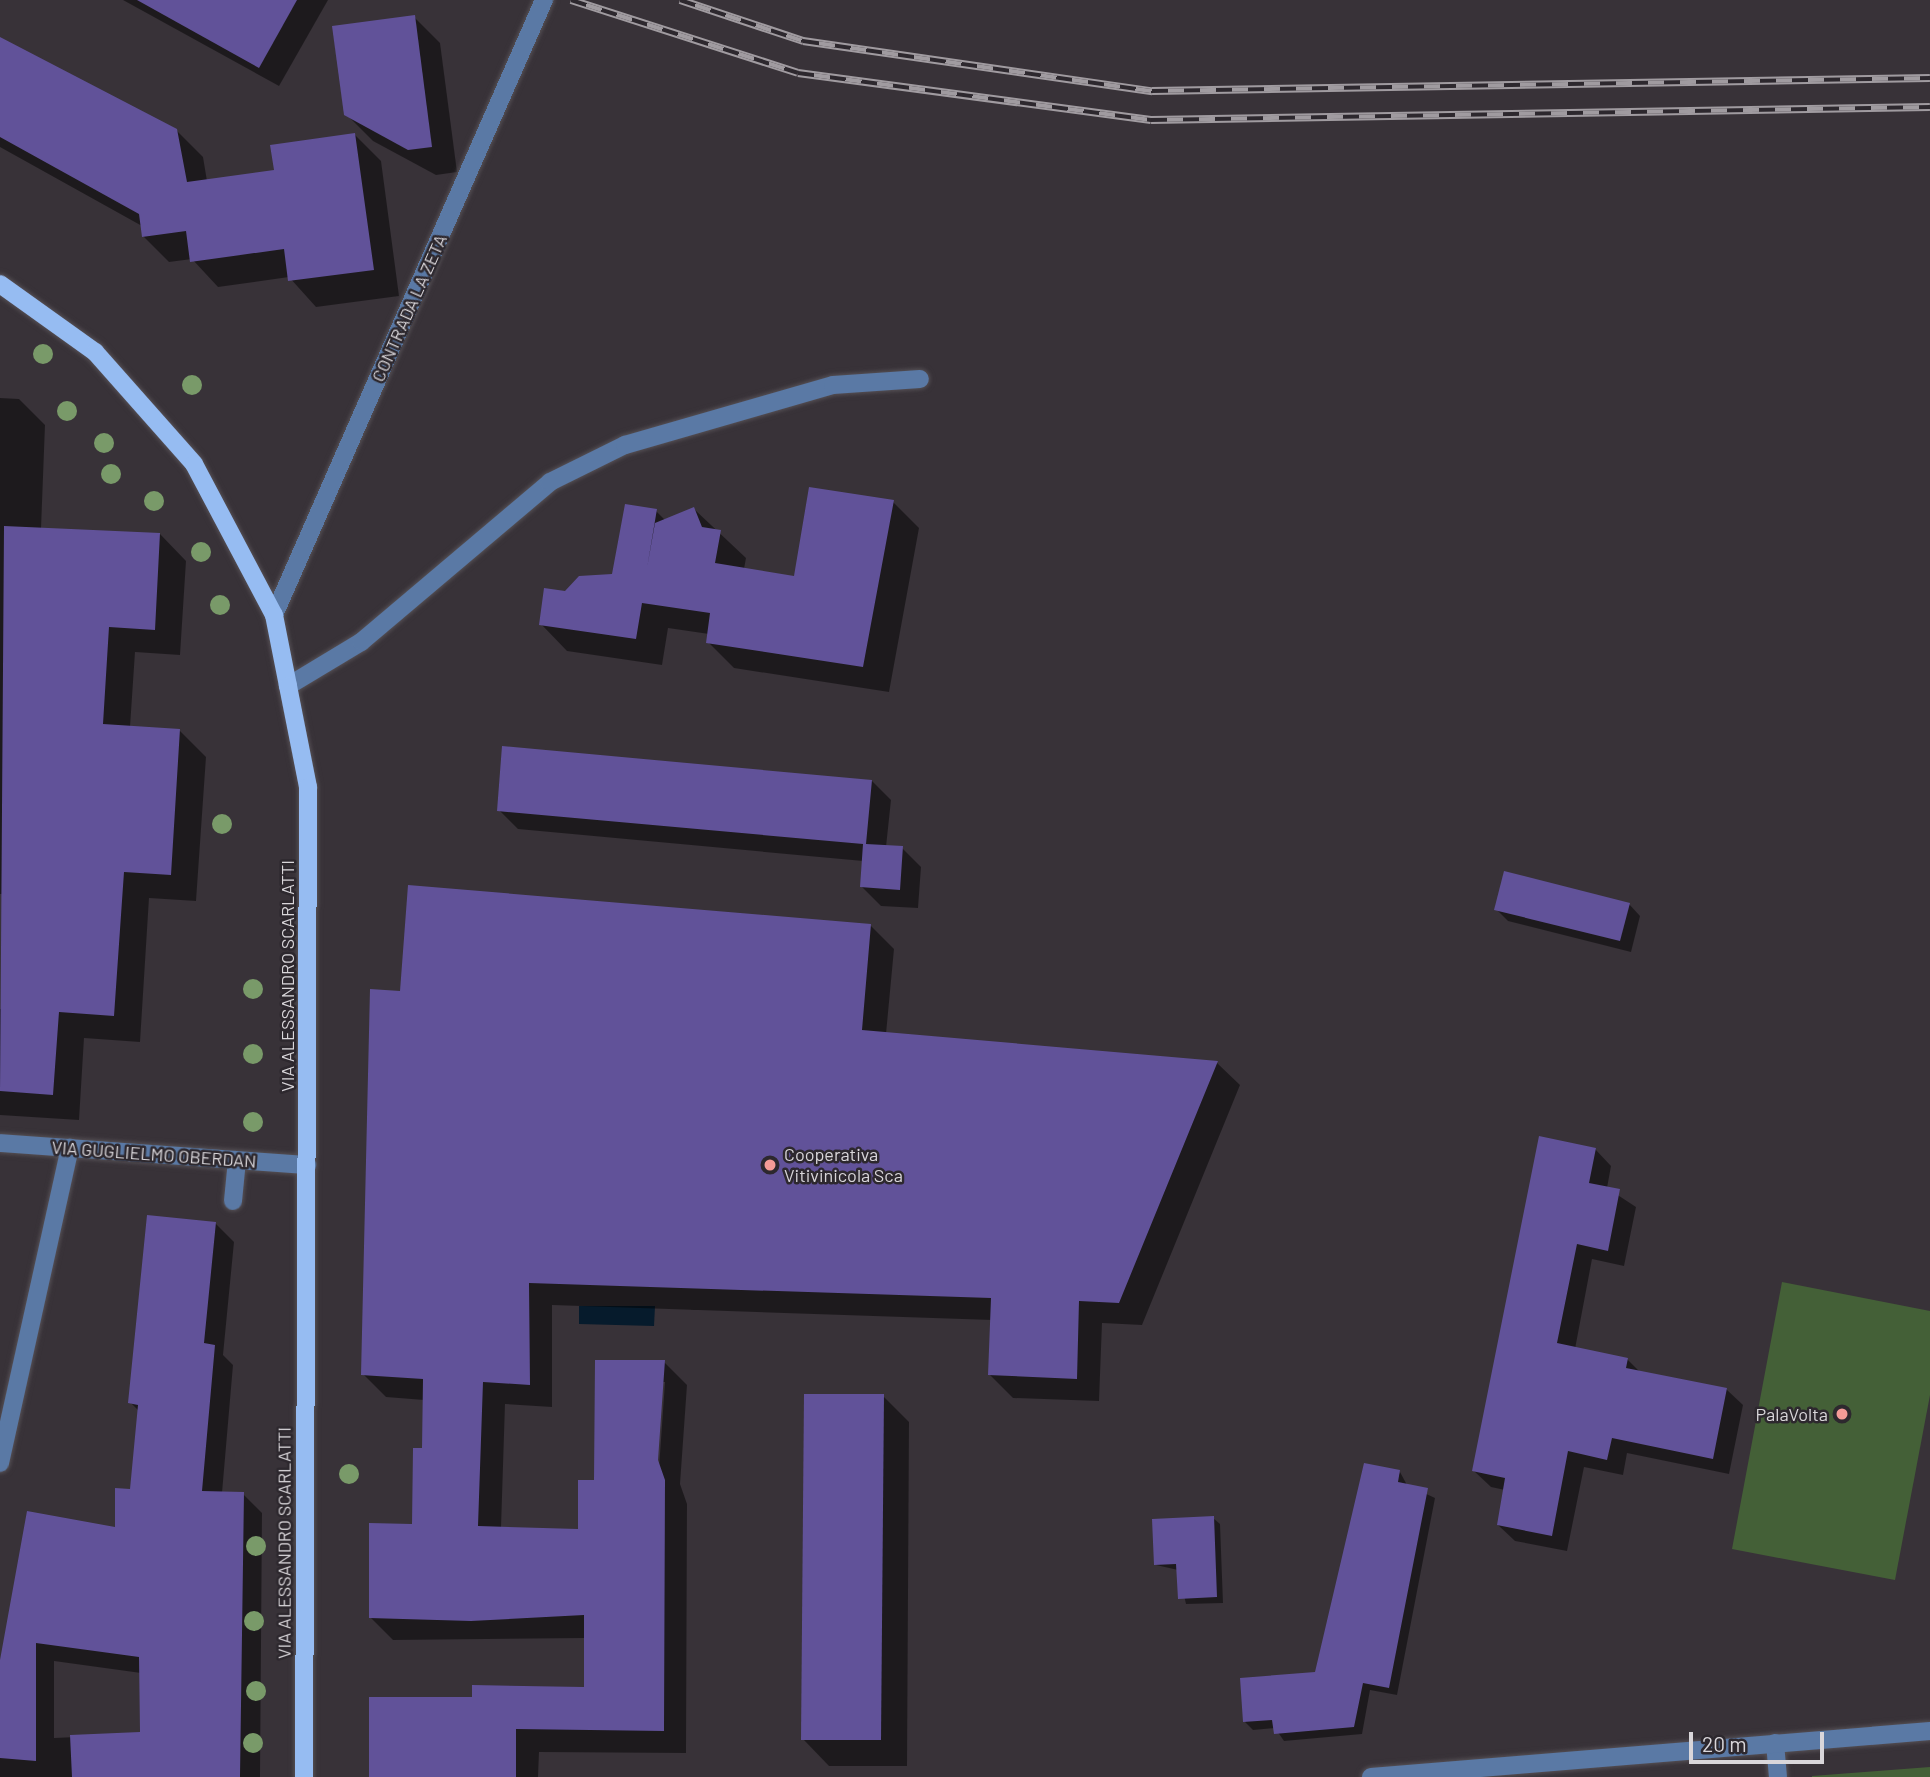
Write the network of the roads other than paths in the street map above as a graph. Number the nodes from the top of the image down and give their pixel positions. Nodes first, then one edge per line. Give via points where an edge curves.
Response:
1 (544, 0) edge
2 (0, 284) edge
3 (920, 379) dead end
4 (274, 615) junction
5 (288, 686) junction
6 (0, 1143) edge
7 (70, 1148) junction
8 (237, 1160) junction
9 (307, 1165) junction
10 (233, 1201) dead end
11 (0, 1463) edge
12 (1930, 1731) edge
13 (1775, 1743) junction
14 (304, 1777) edge
15 (1371, 1777) edge
16 (1777, 1777) edge

1 - 4 street, CONTRADA LA ZETA
2 - 4 main road, VIA ALESSANDRO SCARLATTI via 95,352 194,464
3 - 5 street via 833,384 625,445 550,482 360,642
4 - 5 main road, VIA ALESSANDRO SCARLATTI
5 - 9 main road, VIA ALESSANDRO SCARLATTI via 308,787
6 - 7 street, VIA GUGLIELMO OBERDAN
7 - 8 street, VIA GUGLIELMO OBERDAN
7 - 11 street
8 - 9 street, VIA GUGLIELMO OBERDAN
8 - 10 street
9 - 14 main road, VIA ALESSANDRO SCARLATTI
12 - 13 street
13 - 15 street
13 - 16 street

